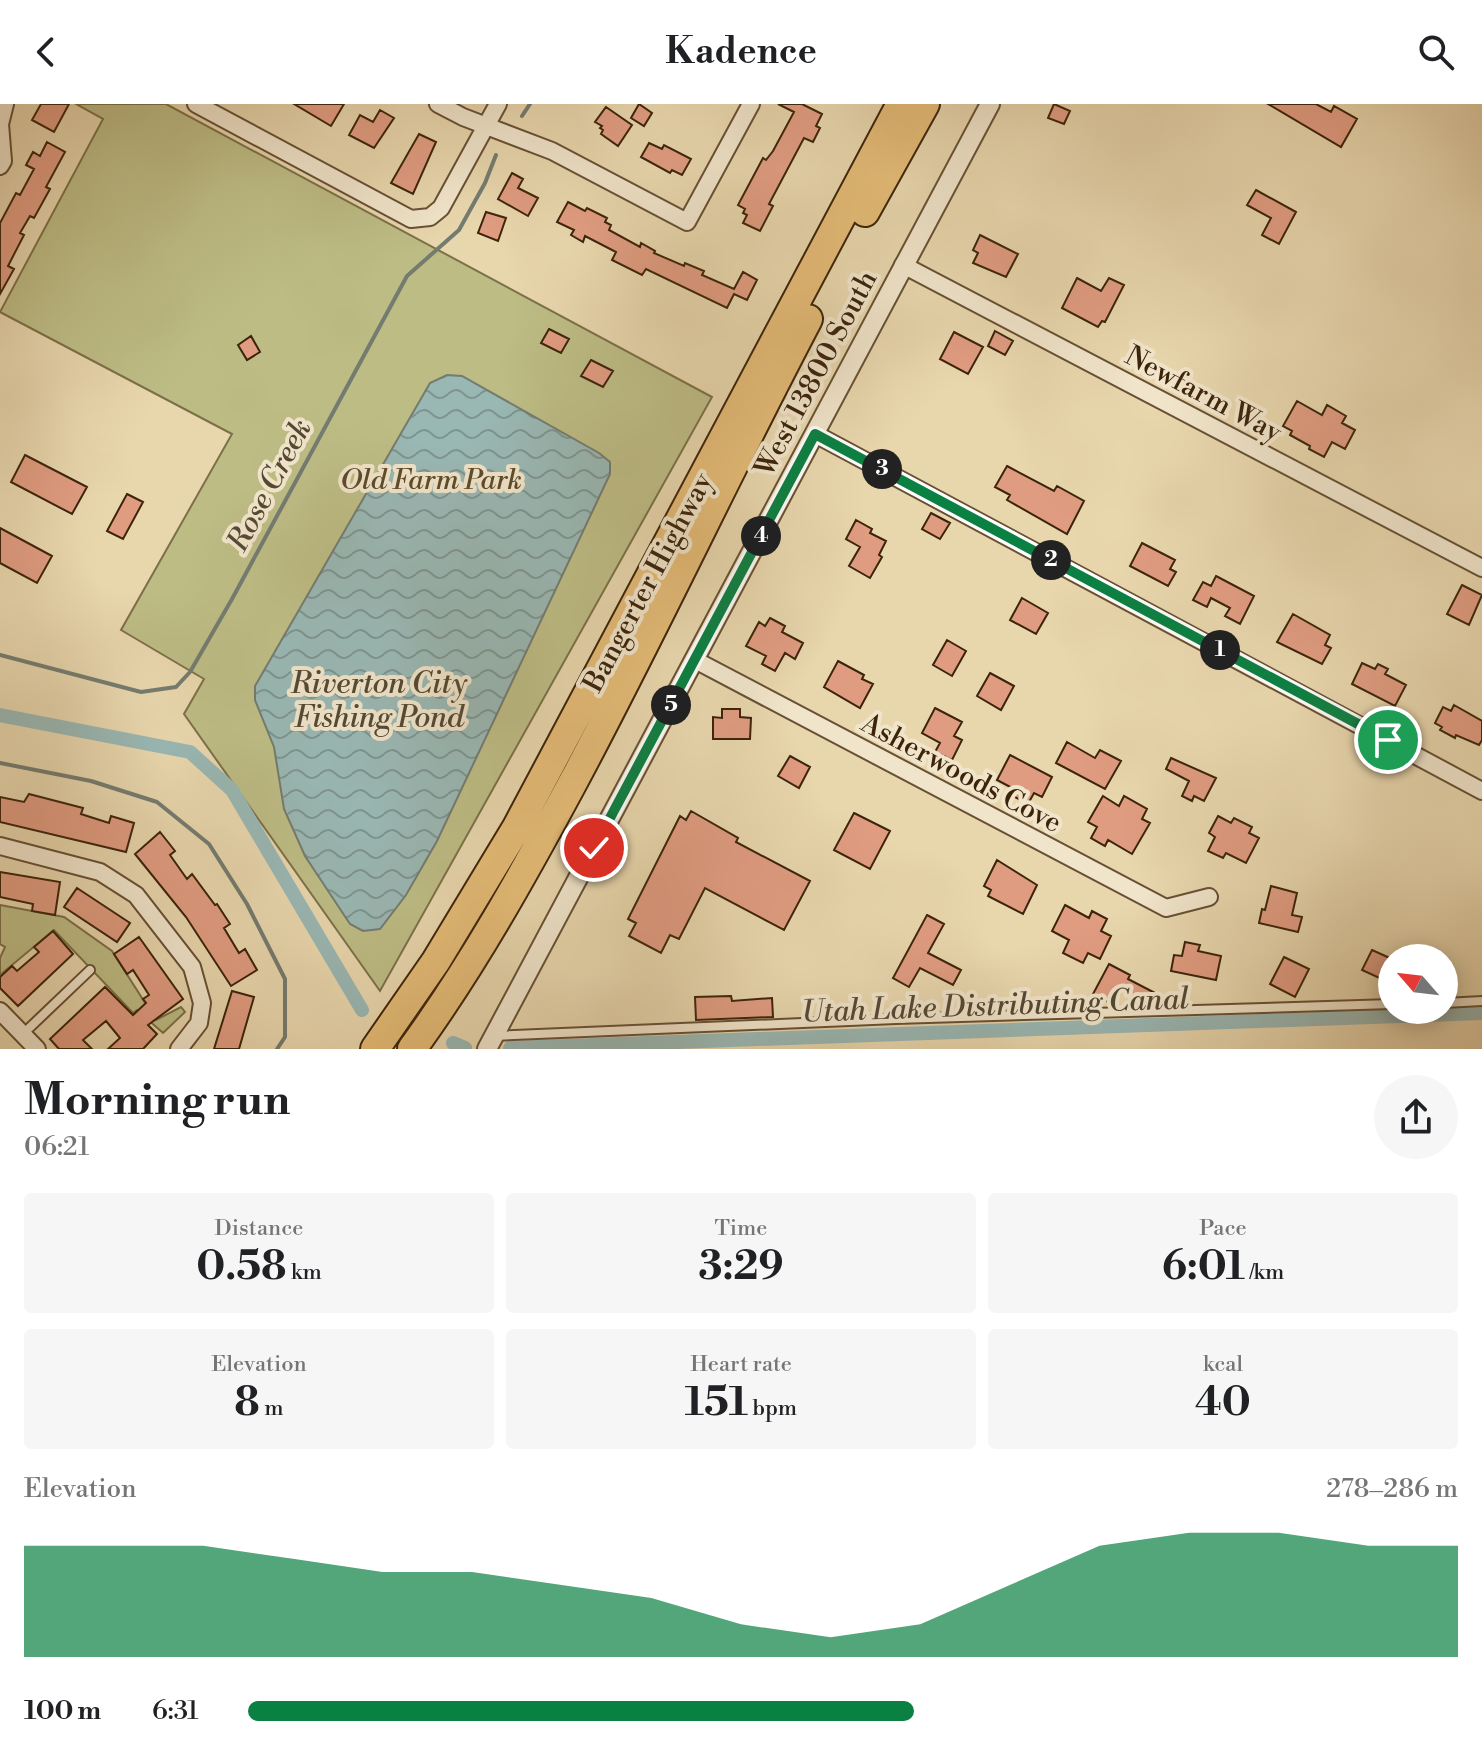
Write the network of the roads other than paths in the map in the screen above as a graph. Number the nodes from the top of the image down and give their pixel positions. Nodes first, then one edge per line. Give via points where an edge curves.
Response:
1 (5, 104) edge
2 (196, 104) edge
3 (438, 104) edge
4 (498, 104) edge
5 (751, 104) edge
6 (901, 104) edge
7 (925, 104) edge
8 (990, 104) edge
9 (0, 124) edge
10 (486, 126) junction
11 (0, 166) edge
12 (903, 265) junction
13 (815, 434) junction
14 (1482, 568) edge
15 (695, 660) junction
16 (1482, 791) edge
17 (0, 846) edge
18 (1209, 897) dead end
19 (90, 970) dead end
20 (1482, 1001) edge
21 (1458, 1002) edge
22 (1378, 1004) edge
23 (0, 1011) edge
24 (24, 1033) junction
25 (490, 1043) edge
26 (37, 1049) edge
27 (179, 1049) edge
28 (375, 1049) edge
29 (412, 1049) edge

1 - 9 street
2 - 10 street via 411,219 430,217 441,208
3 - 10 street
4 - 10 street
5 - 10 street via 687,222 552,151
6 - 28 highway, Bangerter Highway via 517,827 444,949
7 - 29 highway, Bangerter Highway via 812,312 543,837 476,954
8 - 12 street, West 13800 South
9 - 11 street
12 - 13 street, West 13800 South
12 - 14 street, Newfarm Way
13 - 15 street, West 13800 South
13 - 16 street
15 - 18 street, Asherwoods Cove via 1166,908
15 - 25 street, West 13800 South
17 - 27 street via 100,872 136,895 192,967 202,1003 199,1023
19 - 24 lane
20 - 21 lane
22 - 25 lane via 896,1019
23 - 24 street
24 - 26 street

